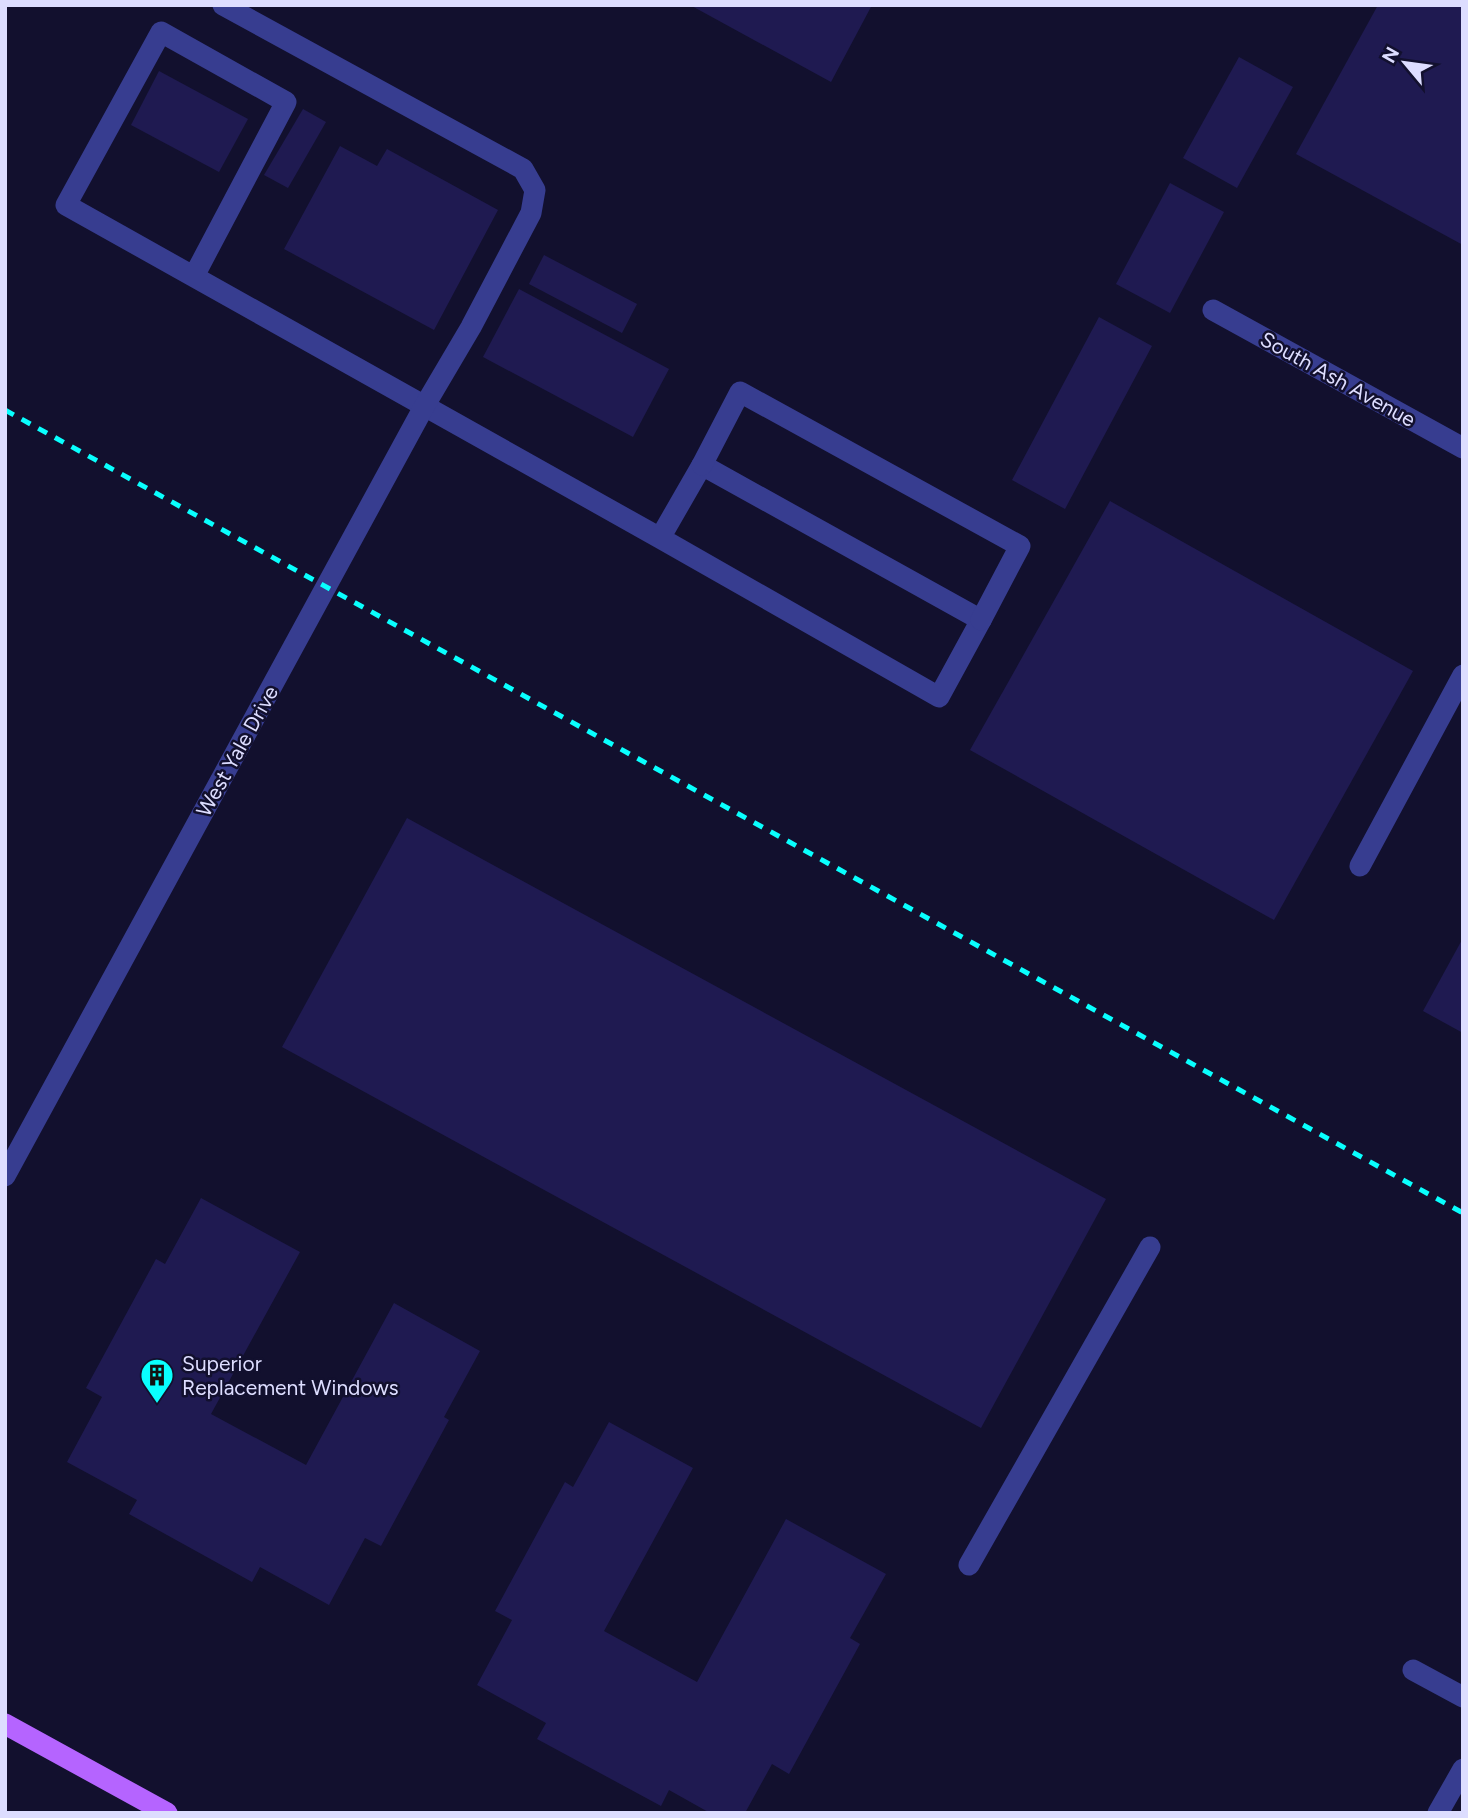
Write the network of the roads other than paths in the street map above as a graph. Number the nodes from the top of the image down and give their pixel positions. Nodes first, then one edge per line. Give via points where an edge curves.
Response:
1 (223, 5) edge
2 (194, 276) junction
3 (1213, 310) dead end
4 (425, 405) junction
5 (1463, 448) edge
6 (702, 465) junction
7 (660, 538) junction
8 (981, 620) junction
9 (1463, 675) edge
10 (1360, 866) dead end
11 (5, 1176) edge
12 (1150, 1247) dead end
13 (969, 1564) dead end
14 (1413, 1670) dead end
15 (1463, 1697) edge
16 (5, 1724) edge
17 (1463, 1769) edge
18 (167, 1813) edge
19 (1438, 1813) edge

1 - 4 street, West Yale Drive via 523,169 535,190 531,212
2 - 2 street via 66,205 161,32 286,102
2 - 4 street
3 - 5 street, South Ash Avenue
4 - 7 street
4 - 11 street, West Yale Drive
6 - 7 street
6 - 8 street
6 - 8 street via 740,392 1020,546
7 - 8 street via 939,697
9 - 10 street
12 - 13 street
14 - 15 street
16 - 18 main road
17 - 19 street

